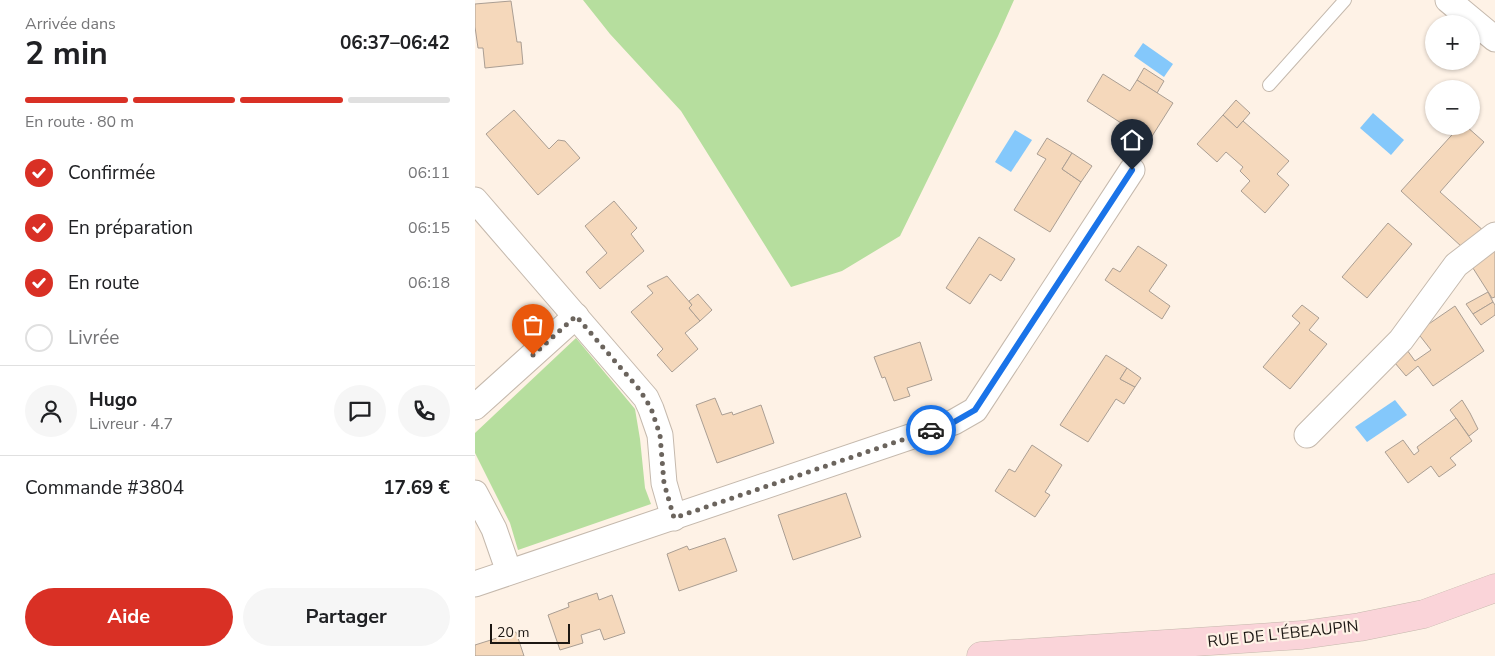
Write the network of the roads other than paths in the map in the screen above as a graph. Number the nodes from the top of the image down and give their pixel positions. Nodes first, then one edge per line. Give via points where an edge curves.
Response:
1 (1345, 0) edge
2 (1448, 0) edge
3 (1495, 38) edge
4 (1269, 85) dead end
5 (1132, 170) dead end
6 (475, 200) edge
7 (1495, 235) edge
8 (576, 316) junction
9 (475, 406) edge
10 (1307, 435) dead end
11 (475, 493) edge
12 (674, 518) junction
13 (509, 572) junction
14 (475, 584) edge
15 (1495, 588) edge
16 (981, 656) edge

1 - 4 lane
2 - 3 street
5 - 12 street via 975,410 954,422
6 - 8 street
7 - 10 street via 1456,265 1401,340
8 - 9 street
8 - 12 street via 639,389 651,408 660,435 664,483
11 - 13 street via 494,529
12 - 13 street
13 - 14 street
15 - 16 street, RUE DE L'ÉBEAUPIN via 1424,614 1302,635

